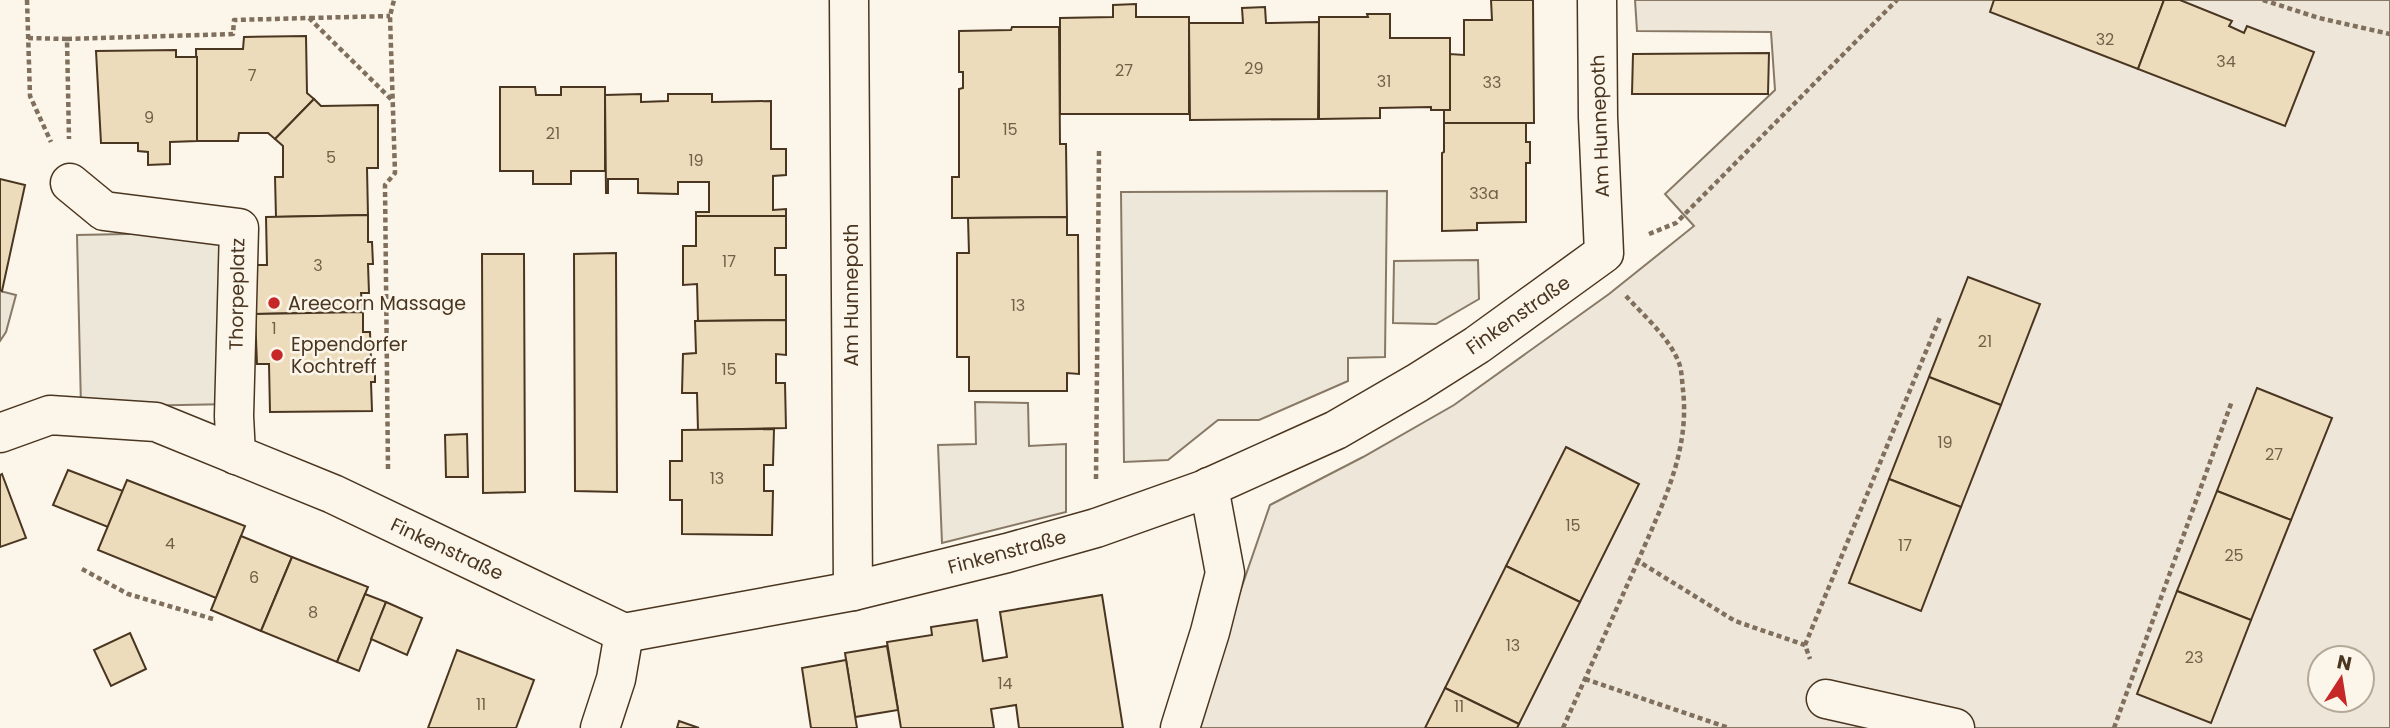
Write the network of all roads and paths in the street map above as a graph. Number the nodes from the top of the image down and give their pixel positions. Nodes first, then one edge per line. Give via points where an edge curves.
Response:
1 (27, 0) edge
2 (394, 0) edge
3 (849, 0) edge
4 (1597, 0) edge
5 (1890, 0) edge
6 (1898, 0) edge
7 (2263, 0) edge
8 (1890, 7) junction
9 (390, 16) junction
10 (309, 18) junction
11 (2390, 34) edge
12 (28, 38) junction
13 (67, 39) junction
14 (394, 102) junction
15 (1099, 151) dead end
16 (70, 183) junction
17 (1604, 253) junction
18 (1941, 315) dead end
19 (2232, 401) dead end
20 (0, 433) edge
21 (236, 455) junction
22 (1209, 487) junction
23 (389, 522) junction
24 (1096, 528) junction
25 (1638, 561) junction
26 (82, 569) dead end
27 (853, 591) junction
28 (212, 619) dead end
29 (624, 633) junction
30 (1805, 645) junction
31 (1585, 679) junction
32 (1826, 699) joint
33 (600, 728) edge
34 (1180, 728) edge
35 (1563, 728) edge
36 (1730, 728) edge
37 (1955, 728) edge
38 (2114, 728) edge

1 - 12 path
2 - 9 path
3 - 27 street, Am Hunnepoth
4 - 17 street, Am Hunnepoth
5 - 8 path
6 - 8 path
7 - 11 path
8 - 17 path via 1676,223
9 - 10 path
9 - 14 path
10 - 13 path via 234,20 233,34
10 - 14 path
12 - 13 path
12 - 16 path via 30,96
13 - 16 path
14 - 23 path via 395,173 385,185
15 - 24 path
16 - 21 street, Thorpeplatz via 104,211 239,228
17 - 22 street, Finkenstraße via 1417,383 1336,430
17 - 25 path via 1623,293 1666,340 1679,364 1685,407 1674,479
18 - 30 path
19 - 38 path
20 - 21 street, Finkenstraße via 51,415 156,422
21 - 23 street, Finkenstraße
22 - 24 street, Finkenstraße
22 - 34 street via 1225,573
23 - 29 street, Finkenstraße
24 - 27 street, Finkenstraße
25 - 30 path via 1735,621
25 - 31 path
26 - 28 path via 128,594
27 - 29 street, Finkenstraße
29 - 33 street via 616,679
30 - 32 path
31 - 35 path
31 - 36 path
32 - 37 street

